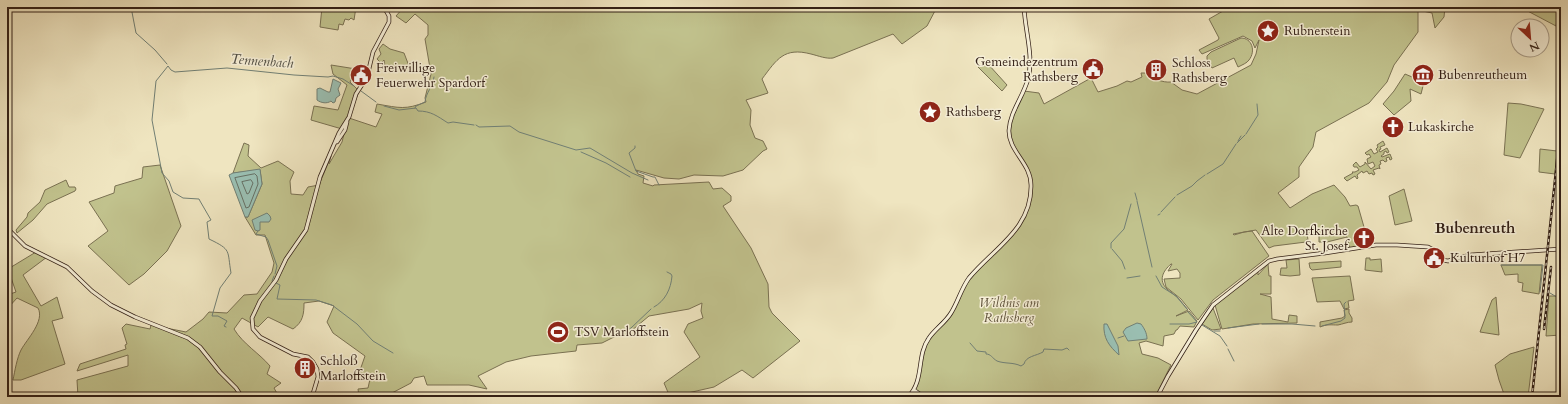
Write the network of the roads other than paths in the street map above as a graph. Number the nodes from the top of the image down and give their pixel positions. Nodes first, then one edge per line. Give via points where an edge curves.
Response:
1 (376, 7) edge
2 (1024, 7) edge
3 (384, 8) edge
4 (7, 228) edge
5 (1561, 249) edge
6 (914, 390) junction
7 (1157, 396) edge
8 (242, 397) edge
9 (312, 397) edge
10 (429, 397) edge
11 (440, 397) edge
12 (908, 397) edge
13 (924, 397) edge

1 - 3 street
2 - 6 street via 1030,55 1029,74 1011,119 1009,134 1030,176 1031,191 1027,212 1014,233 968,279 947,319 928,340 923,348 919,377
3 - 9 street via 389,21 373,52 367,77 354,97 342,132 324,167 304,233 286,259 278,277 254,310 252,321 254,330 260,337 291,354 308,357 313,362 318,377
4 - 8 street via 25,246 67,268 111,305 188,338 200,347
5 - 7 street via 1470,255 1444,261 1428,247 1382,245 1273,259 1216,302 1196,330
6 - 12 street
6 - 13 street
10 - 11 street

